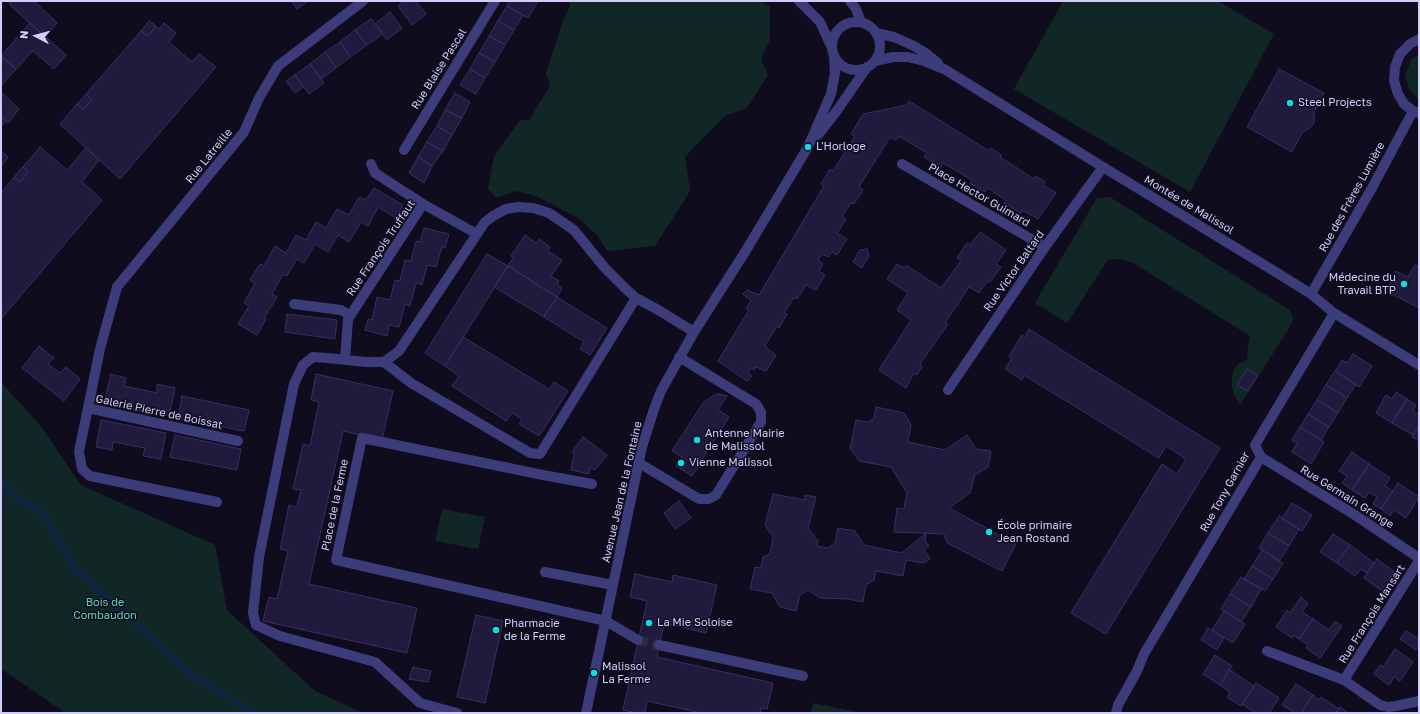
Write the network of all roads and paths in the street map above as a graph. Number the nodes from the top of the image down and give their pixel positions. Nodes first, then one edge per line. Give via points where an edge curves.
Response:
1 (364, 1) edge
2 (495, 1) edge
3 (800, 1) edge
4 (850, 1) edge
5 (861, 22) junction
6 (876, 33) junction
7 (1419, 40) edge
8 (833, 53) junction
9 (875, 61) junction
10 (867, 68) junction
11 (944, 69) junction
12 (1416, 112) edge
13 (808, 147) junction
14 (404, 150) dead end
15 (371, 164) dead end
16 (902, 164) dead end
17 (1104, 167) junction
18 (423, 204) junction
19 (477, 234) junction
20 (1045, 247) junction
21 (1311, 294) junction
22 (636, 298) junction
23 (294, 304) dead end
24 (1334, 313) junction
25 (350, 315) junction
26 (694, 332) junction
27 (100, 349) joint
28 (679, 357) junction
29 (345, 360) junction
30 (384, 362) junction
31 (1419, 365) edge
32 (948, 390) dead end
33 (88, 408) junction
34 (238, 441) dead end
35 (1261, 457) junction
36 (639, 463) junction
37 (592, 484) dead end
38 (217, 502) dead end
39 (1419, 558) edge
40 (1419, 561) edge
41 (546, 572) dead end
42 (613, 585) junction
43 (606, 621) junction
44 (638, 640) tunnel mouth
45 (659, 645) tunnel mouth
46 (1267, 651) dead end
47 (803, 676) dead end
48 (1344, 680) junction
49 (1419, 701) edge
50 (457, 713) edge
51 (586, 713) edge
52 (1116, 713) edge

1 - 27 street, Rue Latreille via 278,66 259,98 244,132 117,287
2 - 14 street, Rue Blaise Pascal
3 - 8 street via 820,22
4 - 5 street, Montée de Malissol
5 - 6 street, Montée de Malissol
5 - 8 street via 849,23 840,28 834,38
6 - 9 street via 880,46
6 - 11 street, Montée de Malissol via 894,37 914,46
7 - 12 street via 1410,44 1400,54 1395,66 1394,81 1404,104
8 - 10 street via 838,62 847,68
8 - 13 street, Avenue Jean de la Fontaine via 835,73 831,94
9 - 10 street, Montée de Malissol
9 - 11 street, Montée de Malissol via 908,57
10 - 13 street, Avenue Jean de la Fontaine
11 - 17 street, Montée de Malissol
12 - 21 street, Rue des Frères Lumière
13 - 26 street, Avenue Jean de la Fontaine
15 - 18 street via 375,173
16 - 20 street, Place Hector Guimard
17 - 20 street, Rue Victor Baltard
17 - 21 street, Montée de Malissol
18 - 19 street, Rue François Truffaut
18 - 25 street, Rue François Truffaut
19 - 22 street via 485,222 506,209 533,208 549,213 574,230 614,279
19 - 30 street via 399,351
20 - 32 street, Rue Victor Baltard
21 - 24 street, Montée de Malissol
22 - 26 street
22 - 30 street via 540,454 530,453 418,387
23 - 25 street via 341,310
24 - 31 street, Montée de Malissol
24 - 35 street, Rue Tony Garnier via 1255,445
25 - 29 street, Rue François Truffaut
26 - 28 street, Avenue Jean de la Fontaine
27 - 33 street, Galerie Pierre de Boissat
28 - 36 street, Avenue Jean de la Fontaine via 654,409
28 - 36 street via 756,404 761,412 761,422 716,495 709,499 699,499
29 - 30 street
29 - 50 street via 313,357 303,365 294,384 259,556 254,613 256,625 280,636 375,662 420,703
33 - 34 street, Galerie Pierre de Boissat
33 - 38 street via 79,451 82,469 90,476
35 - 39 street, Rue Germain Grange
35 - 52 street, Rue Tony Garnier via 1144,654
36 - 42 street, Avenue Jean de la Fontaine
37 - 43 street, Place de la Ferme via 362,438 336,560
40 - 48 street, Rue François Mansart
41 - 42 street
42 - 43 street, Avenue Jean de la Fontaine
43 - 44 street
43 - 51 street, Avenue Jean de la Fontaine
45 - 47 street
46 - 48 street, Rue François Mansart
48 - 49 street, Rue François Mansart via 1380,705 1388,707

